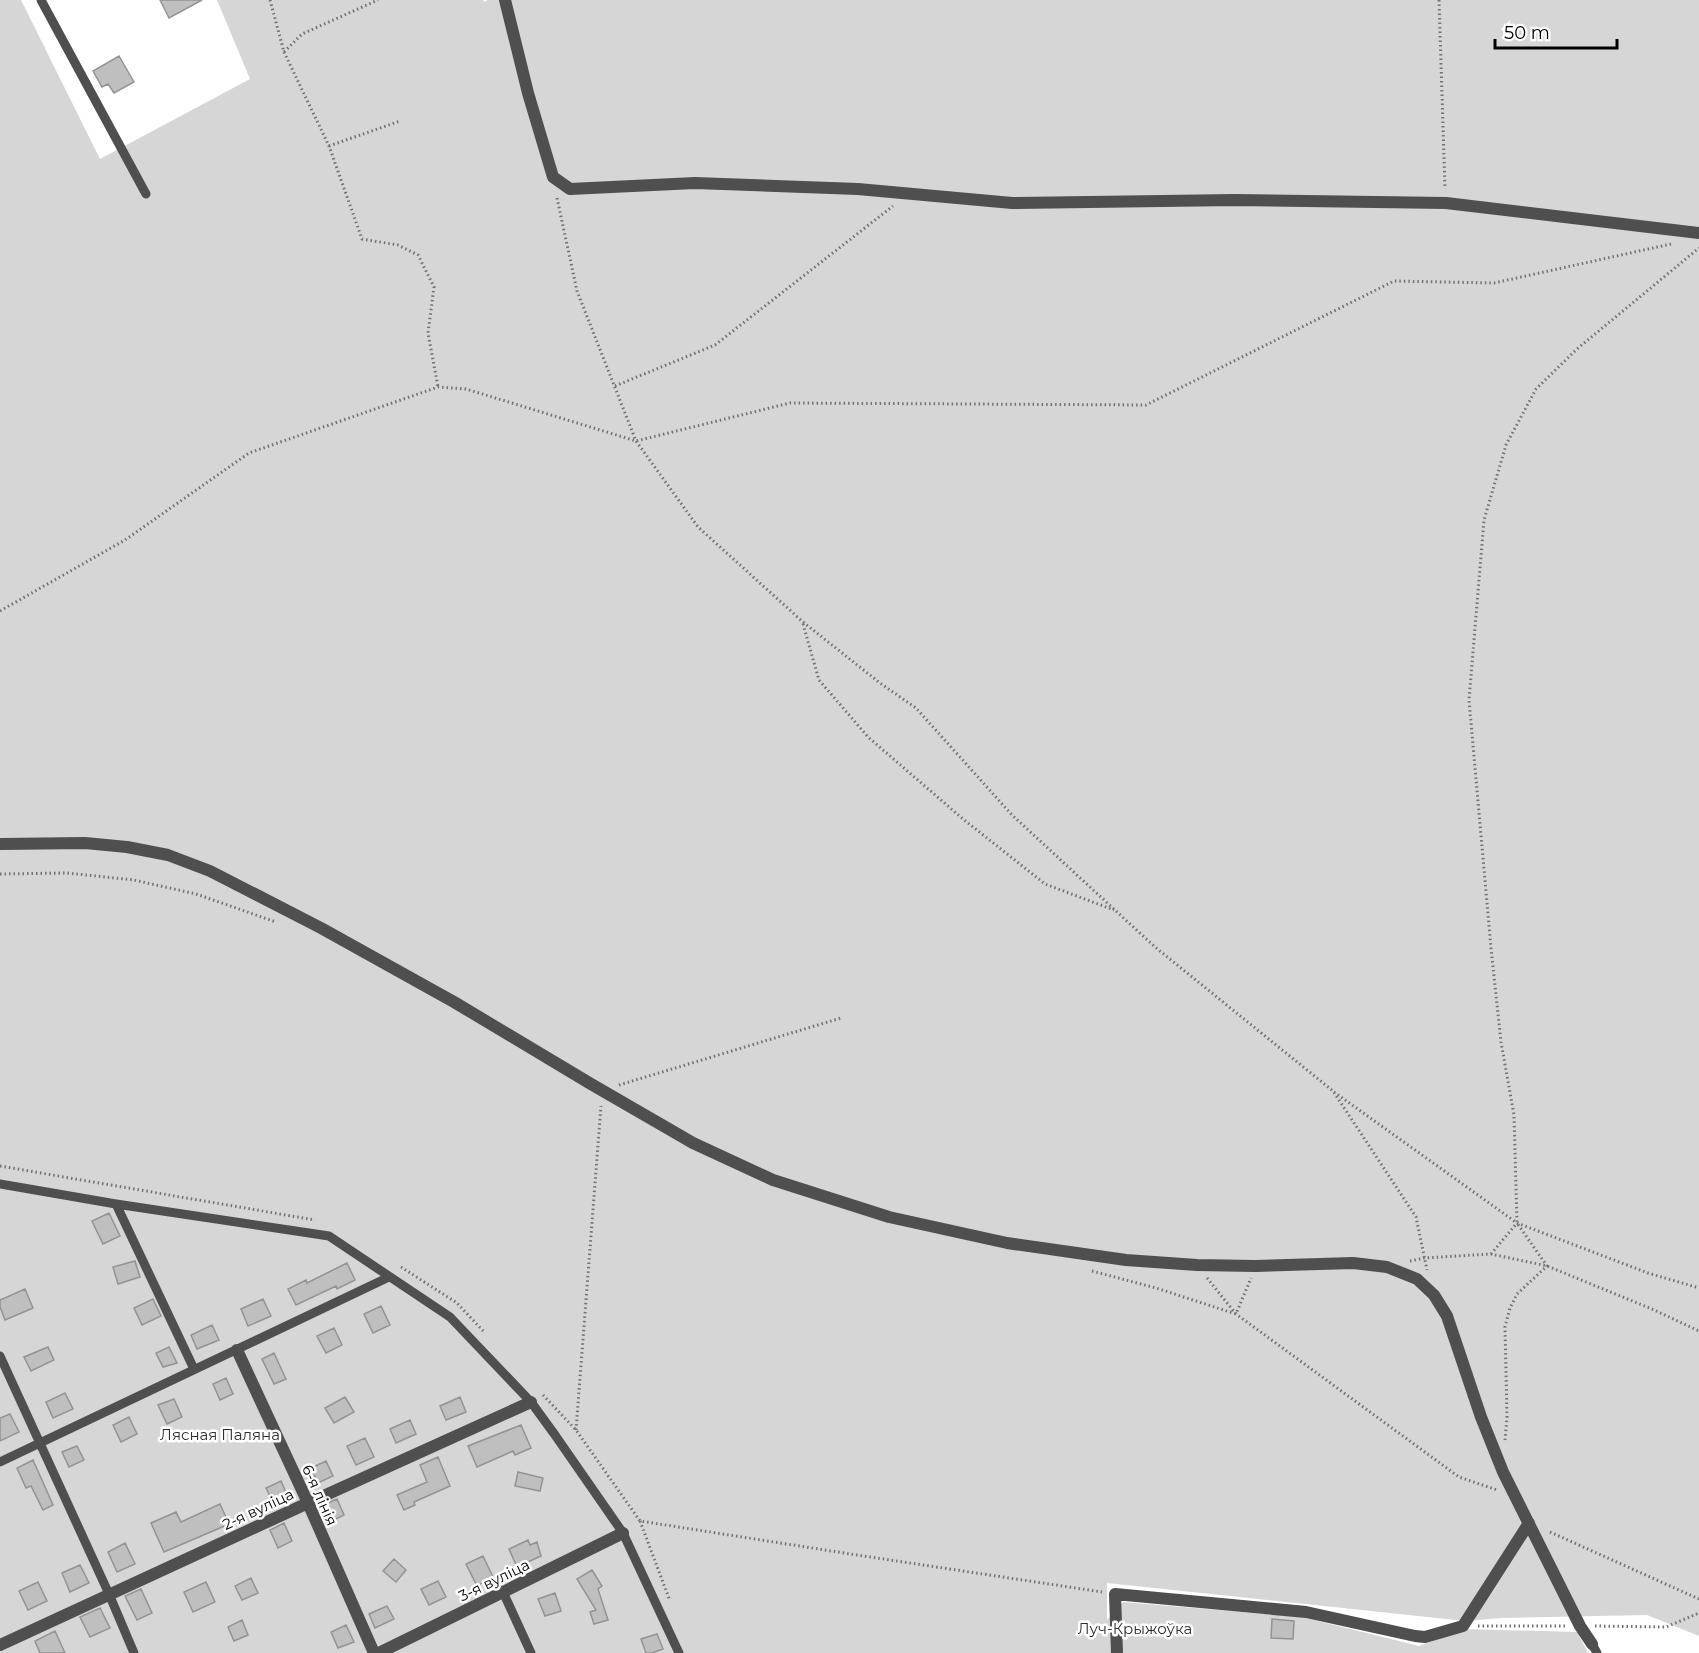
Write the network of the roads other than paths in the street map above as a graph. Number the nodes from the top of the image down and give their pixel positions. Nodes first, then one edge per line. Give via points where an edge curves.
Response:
1 (41, 0) edge
2 (505, 0) edge
3 (146, 194) dead end
4 (1699, 233) edge
5 (0, 844) edge
6 (0, 1184) edge
7 (116, 1204) junction
8 (389, 1277) junction
9 (237, 1350) junction
10 (0, 1356) edge
11 (194, 1369) junction
12 (531, 1402) junction
13 (40, 1443) junction
14 (0, 1462) edge
15 (308, 1503) junction
16 (1529, 1523) junction
17 (623, 1533) junction
18 (503, 1592) junction
19 (110, 1594) junction
20 (0, 1645) edge
21 (1594, 1649) edge
22 (134, 1653) edge
23 (376, 1653) edge
24 (531, 1653) edge
25 (679, 1653) edge
26 (1118, 1653) edge

1 - 3 lane
2 - 4 street via 553,177 570,189 695,183 858,189 1012,203 1446,203
5 - 16 street via 86,843 127,847 168,855 210,871 444,996 602,1095 693,1143 774,1180 889,1218 1008,1244 1126,1260 1255,1266 1353,1263 1388,1267 1417,1279 1434,1295 1446,1316 1503,1472
6 - 7 lane
7 - 8 lane via 329,1236
7 - 11 lane
8 - 9 lane
8 - 12 lane via 450,1317
9 - 11 lane
9 - 15 street, 6-я лінія
10 - 13 lane
11 - 13 lane
12 - 15 street, 2-я вуліца
12 - 17 lane
13 - 14 lane
13 - 19 lane
15 - 19 street, 2-я вуліца
15 - 23 street, 6-я лінія
16 - 21 street
16 - 26 street via 1463,1626 1425,1637 1306,1612 1115,1594
17 - 18 street, 3-я вуліца
17 - 25 lane
18 - 23 street, 3-я вуліца
18 - 24 lane
19 - 20 street, 2-я вуліца
19 - 22 lane

